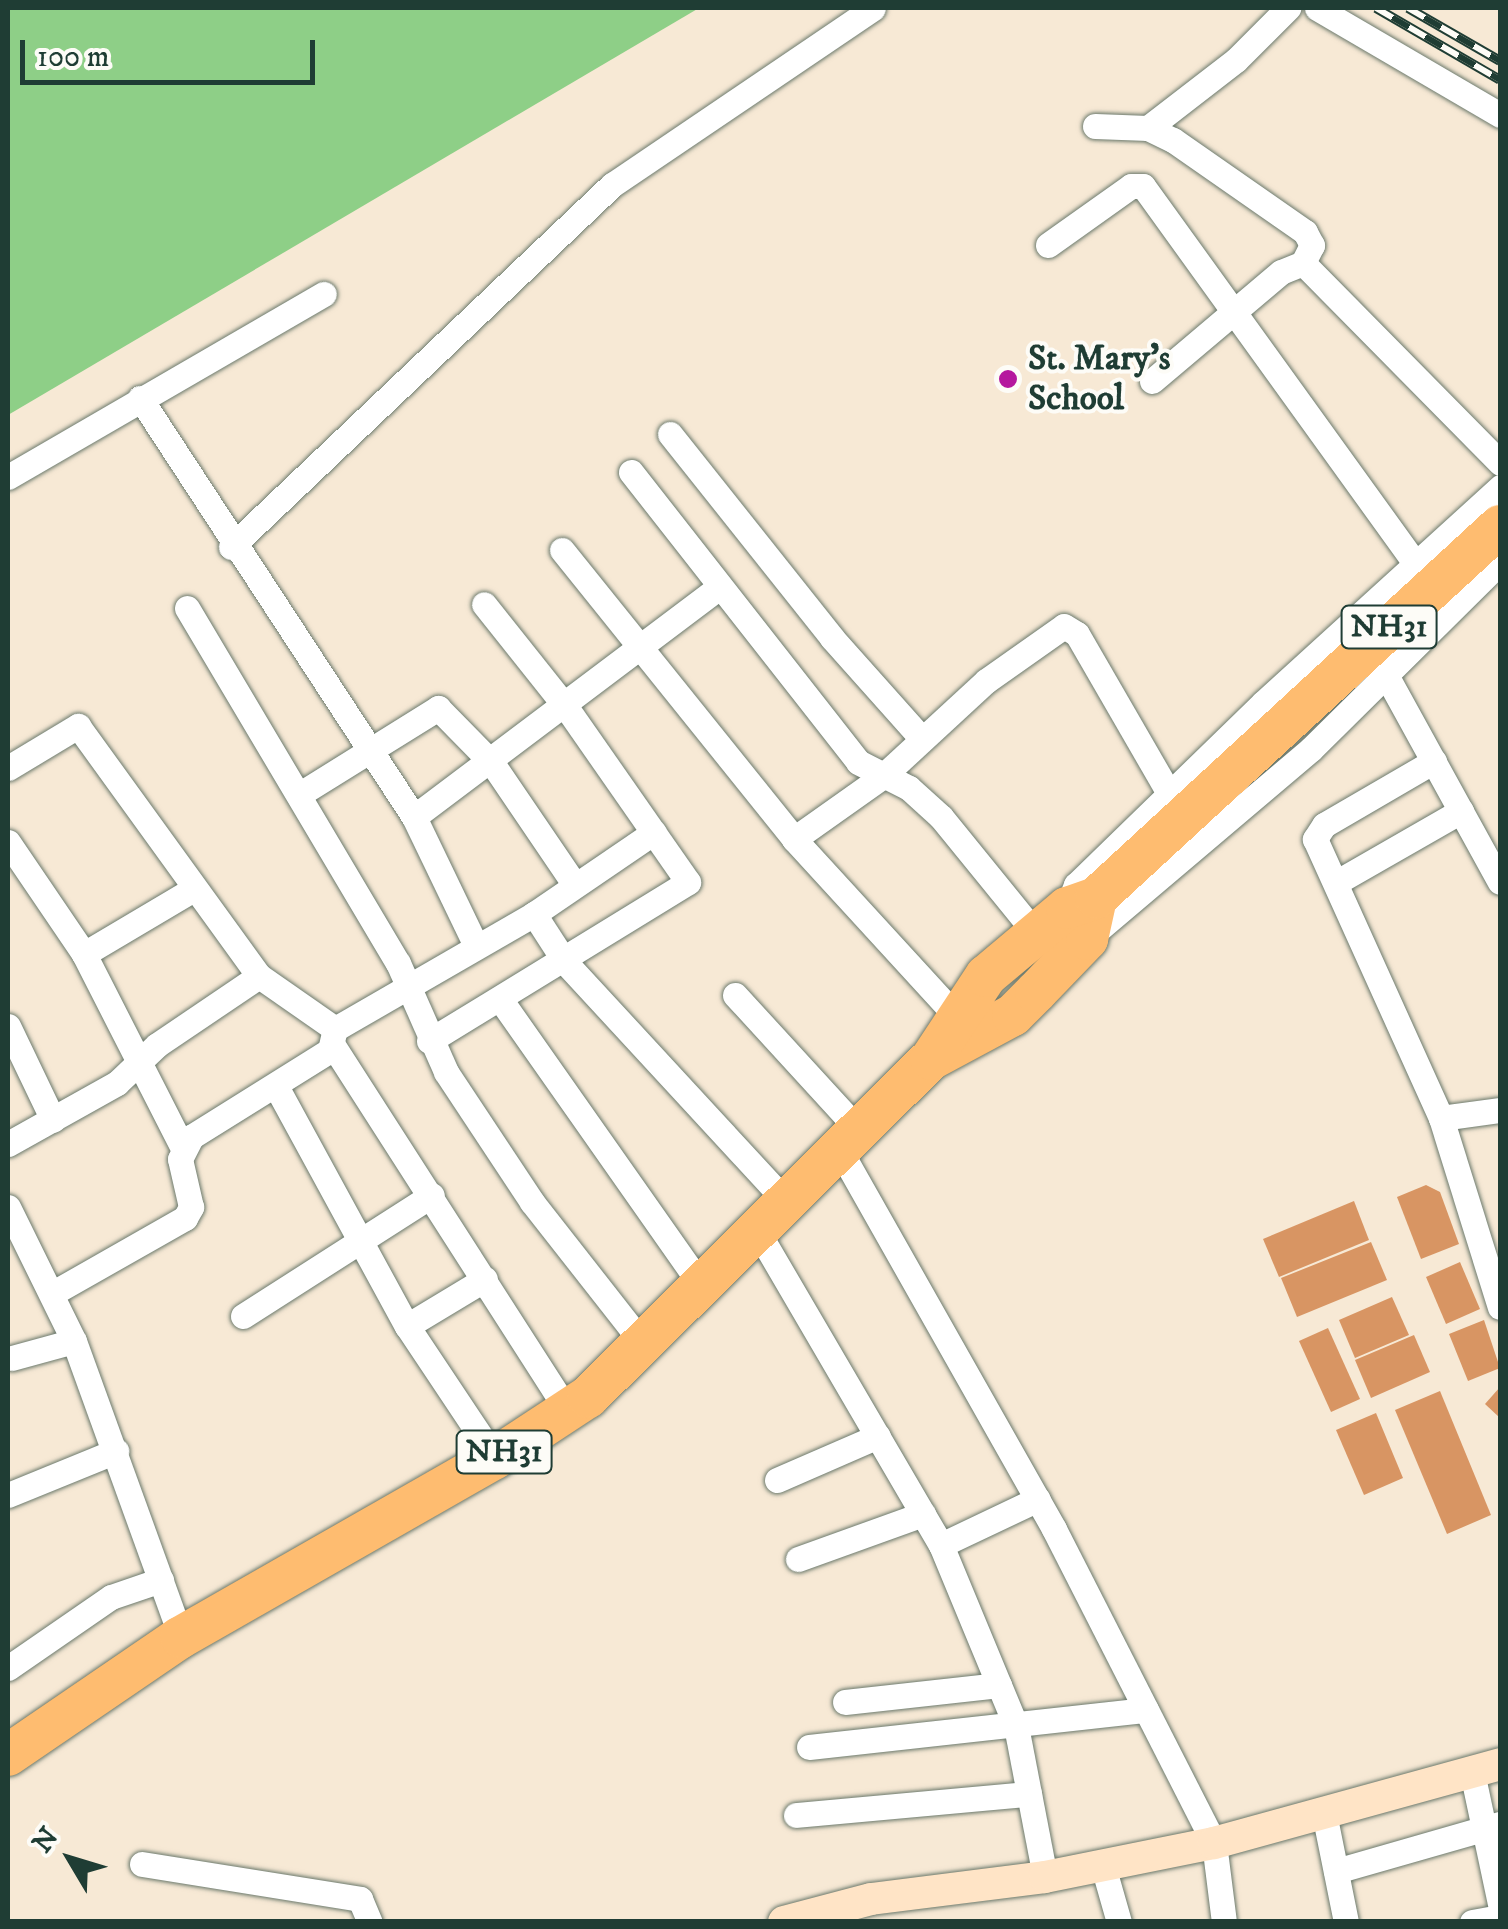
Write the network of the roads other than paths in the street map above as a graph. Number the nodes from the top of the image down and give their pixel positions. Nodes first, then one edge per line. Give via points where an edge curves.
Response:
1 (872, 8) edge
2 (1288, 8) edge
3 (1317, 8) edge
4 (1500, 115) edge
5 (1095, 126) dead end
6 (1148, 128) junction
7 (1048, 245) dead end
8 (1303, 263) junction
9 (324, 294) dead end
10 (1233, 311) junction
11 (1152, 382) dead end
12 (140, 398) junction
13 (670, 434) dead end
14 (1500, 464) edge
15 (631, 472) dead end
16 (8, 477) edge
17 (1500, 487) edge
18 (1500, 526) edge
19 (232, 547) junction
20 (562, 550) dead end
21 (1414, 562) junction
22 (1500, 562) edge
23 (718, 588) junction
24 (484, 604) dead end
25 (187, 608) dead end
26 (639, 646) junction
27 (1386, 675) junction
28 (565, 706) junction
29 (922, 738) junction
30 (368, 753) junction
31 (1434, 761) junction
32 (492, 763) junction
33 (8, 768) edge
34 (884, 776) junction
35 (300, 794) junction
36 (1172, 797) junction
37 (1462, 811) junction
38 (414, 817) junction
39 (654, 832) junction
40 (794, 838) junction
41 (8, 842) edge
42 (573, 882) junction
43 (1337, 882) junction
44 (1500, 882) edge
45 (192, 890) junction
46 (534, 914) junction
47 (1058, 928) junction
48 (476, 946) junction
49 (84, 954) junction
50 (565, 962) junction
51 (259, 976) junction
52 (405, 987) junction
53 (1036, 992) junction
54 (734, 995) dead end
55 (500, 999) junction
56 (956, 1016) junction
57 (8, 1026) edge
58 (335, 1038) junction
59 (429, 1041) junction
60 (931, 1059) junction
61 (135, 1064) junction
62 (276, 1088) junction
63 (1500, 1110) edge
64 (1441, 1118) junction
65 (53, 1120) junction
66 (848, 1138) junction
67 (8, 1144) edge
68 (183, 1148) junction
69 (432, 1195) junction
70 (8, 1208) edge
71 (773, 1218) junction
72 (360, 1242) junction
73 (484, 1278) junction
74 (704, 1289) junction
75 (53, 1293) junction
76 (1500, 1307) edge
77 (243, 1316) dead end
78 (407, 1326) junction
79 (74, 1341) junction
80 (645, 1346) junction
81 (12, 1358) dead end
82 (568, 1411) junction
83 (878, 1436) junction
84 (116, 1450) junction
85 (495, 1458) junction
86 (777, 1480) dead end
87 (8, 1495) edge
88 (1038, 1500) junction
89 (923, 1514) junction
90 (941, 1545) junction
91 (798, 1559) dead end
92 (161, 1580) junction
93 (181, 1636) junction
94 (8, 1668) edge
95 (999, 1685) junction
96 (845, 1702) dead end
97 (1146, 1710) junction
98 (1016, 1726) junction
99 (809, 1748) dead end
100 (8, 1755) edge
101 (1486, 1768) edge
102 (1029, 1794) junction
103 (1324, 1813) junction
104 (796, 1815) dead end
105 (1493, 1826) edge
106 (1214, 1844) junction
107 (142, 1864) dead end
108 (1103, 1866) junction
109 (1336, 1871) junction
110 (1045, 1877) junction
111 (1500, 1904) edge
112 (1500, 1917) edge
113 (370, 1922) edge
114 (784, 1922) edge
115 (1119, 1922) edge
116 (1224, 1922) edge
117 (1346, 1922) edge
118 (1472, 1922) edge

1 - 19 street via 612,185
2 - 6 street via 1236,60
3 - 4 street
5 - 6 street
6 - 8 street via 1305,232 1312,245
7 - 10 street via 1130,186 1143,186
8 - 10 street via 1291,265
8 - 14 street
9 - 12 street
10 - 11 street
10 - 21 street
12 - 16 street
12 - 19 street
13 - 29 street via 832,638
15 - 23 street
17 - 21 street
18 - 47 highway, NH31
19 - 30 street
20 - 26 street
21 - 36 street
22 - 27 street
23 - 26 street
23 - 34 street via 858,762
24 - 28 street
25 - 35 street
26 - 28 street
26 - 40 street
27 - 31 street
27 - 47 street via 1311,749
28 - 32 street
28 - 39 street
29 - 34 street
29 - 36 street via 1064,626 1077,634
30 - 32 street via 438,708
30 - 35 street
30 - 38 street
31 - 37 street
31 - 43 street via 1317,832 1317,846
32 - 38 street
32 - 42 street
33 - 45 street via 76,724
34 - 40 street
34 - 47 street via 941,817
35 - 52 street
36 - 47 street via 1076,885
37 - 43 street
37 - 44 street
38 - 48 street
39 - 42 street
39 - 50 street via 688,878 686,887
40 - 56 street
41 - 49 street
42 - 46 street
43 - 64 street
45 - 49 street
45 - 51 street
46 - 48 street
46 - 50 street
47 - 53 highway, NH31
47 - 53 highway via 1034,964 1040,974
47 - 56 highway, NH31
48 - 52 street
49 - 61 street
50 - 55 street
50 - 71 street
51 - 58 street
51 - 61 street
52 - 58 street
52 - 59 street
53 - 60 highway, NH31 via 1013,1014
54 - 66 street
55 - 59 street
55 - 74 street
56 - 60 highway, NH31
57 - 65 street
58 - 62 street
58 - 69 street
59 - 80 street via 532,1202
60 - 66 highway, NH31
61 - 65 street
61 - 68 street
62 - 68 street
62 - 72 street
63 - 64 street
64 - 76 street
65 - 67 street
66 - 71 highway, NH31
66 - 88 street
68 - 75 street via 191,1207 185,1218
69 - 72 street
69 - 73 street
70 - 75 street
71 - 74 highway, NH31
71 - 83 street
72 - 77 street
72 - 78 street
73 - 78 street
73 - 82 street
74 - 80 highway, NH31
75 - 79 street
78 - 85 street
79 - 81 street
79 - 84 street
80 - 82 highway, NH31
82 - 85 highway, NH31
83 - 86 street
83 - 89 street
84 - 87 street
84 - 92 street
85 - 93 highway, NH31
88 - 90 street
88 - 97 street
89 - 90 street
89 - 91 street
90 - 95 street
92 - 93 street
92 - 94 street via 111,1597
93 - 100 highway, NH31
95 - 96 street
95 - 98 street
97 - 98 street
97 - 106 street
98 - 99 street
98 - 102 street
101 - 103 main road
101 - 105 street
102 - 104 street
102 - 110 street
103 - 106 main road
103 - 109 street
105 - 109 street
105 - 111 street
106 - 108 main road
106 - 116 street
107 - 113 street via 360,1899
108 - 110 main road
108 - 115 street
109 - 117 street
110 - 114 main road via 871,1900
112 - 118 street

